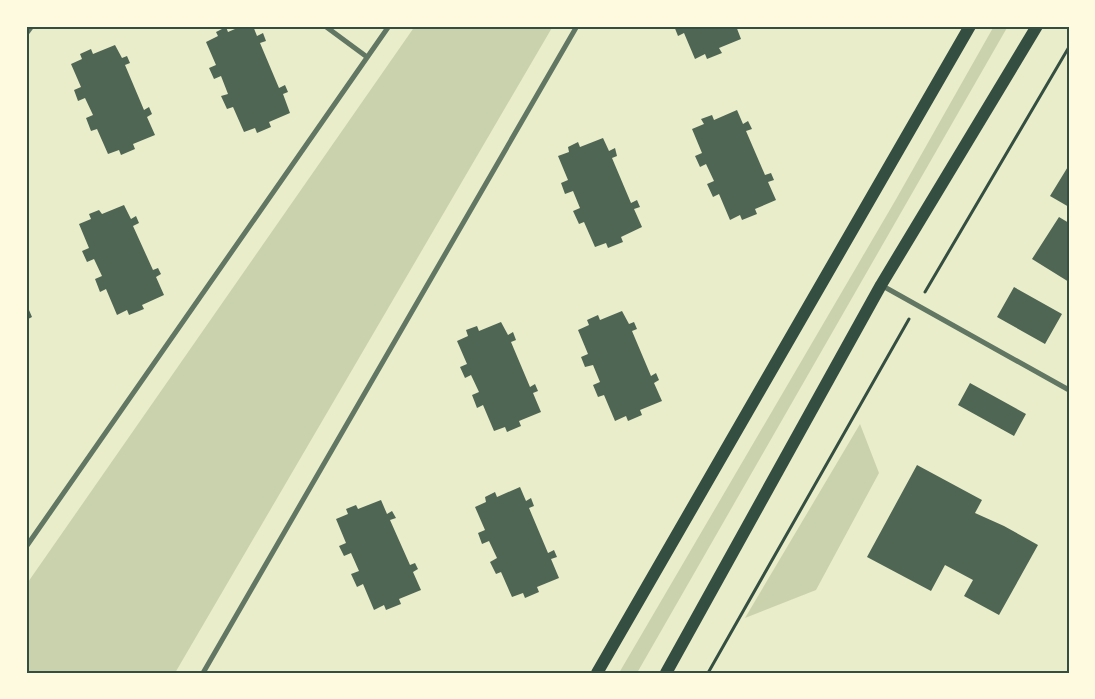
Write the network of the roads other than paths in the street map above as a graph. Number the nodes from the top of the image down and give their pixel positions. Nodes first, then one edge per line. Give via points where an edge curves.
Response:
1 (32, 26) edge
2 (325, 26) edge
3 (389, 26) edge
4 (577, 26) edge
5 (970, 26) edge
6 (1037, 26) edge
7 (26, 34) edge
8 (367, 57) junction
9 (881, 285) junction
10 (1069, 390) edge
11 (26, 547) edge
12 (203, 673) edge
13 (598, 673) edge
14 (666, 673) edge

1 - 7 street
2 - 8 street
3 - 8 street
4 - 12 street
5 - 13 main road
6 - 9 main road
8 - 11 street
9 - 10 street
9 - 14 main road

